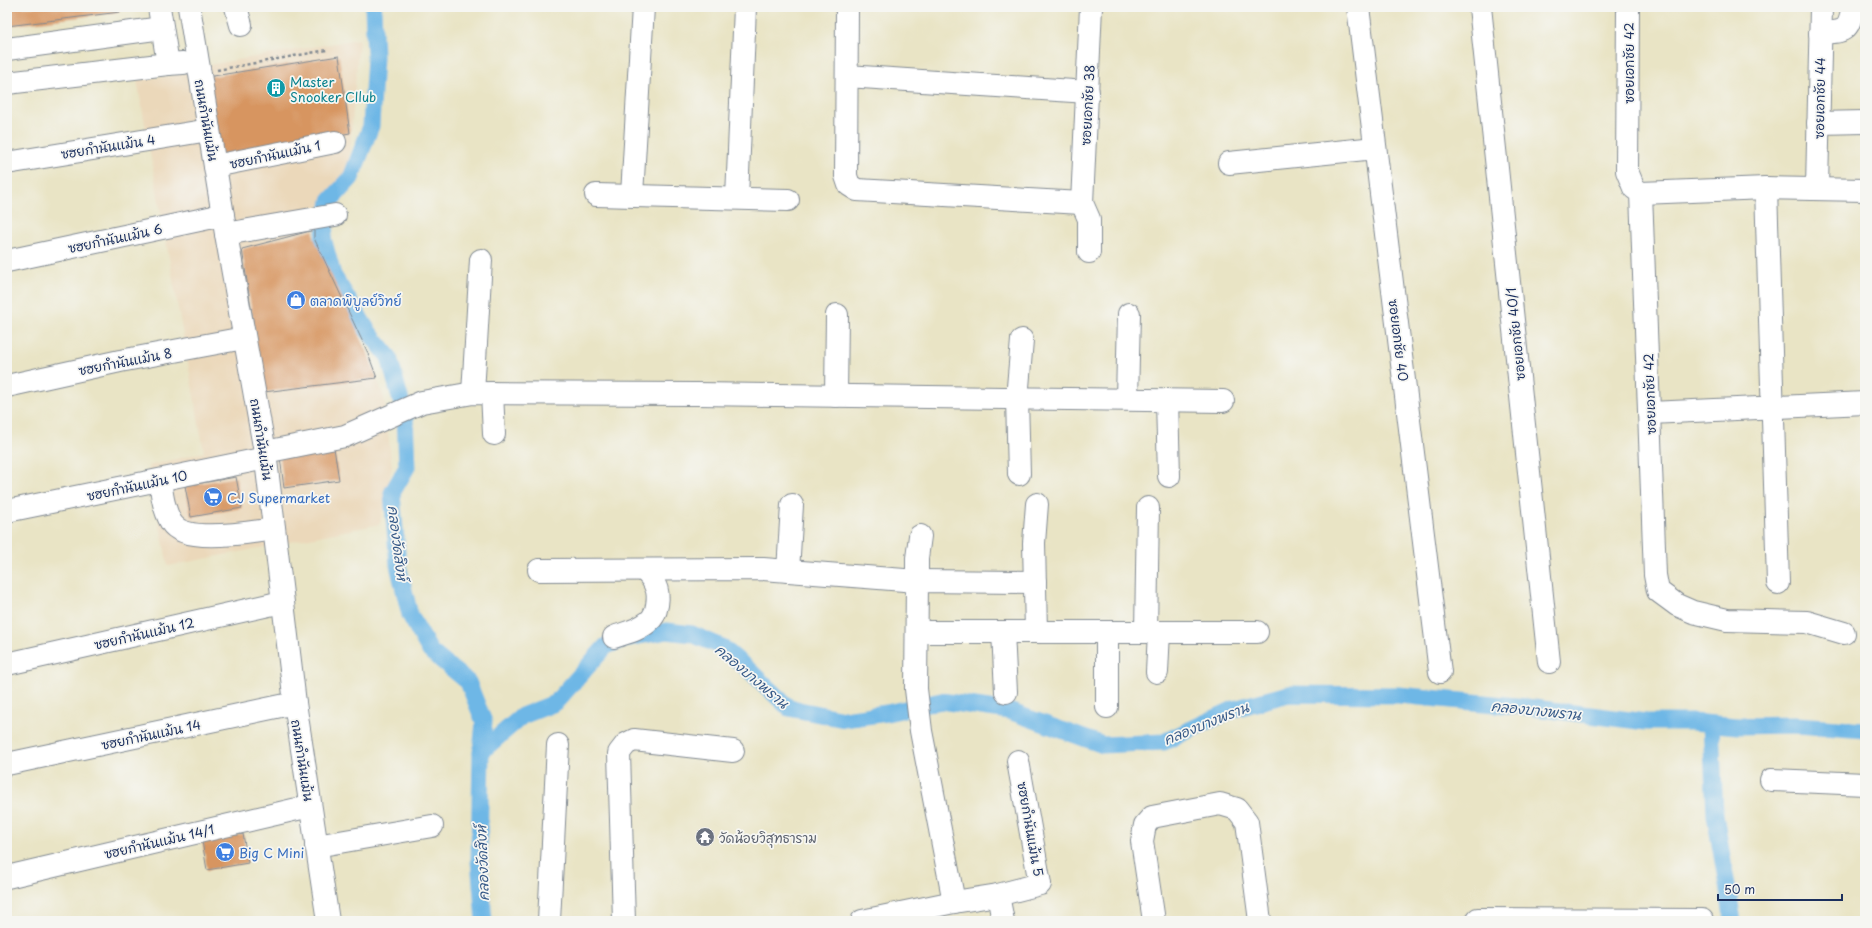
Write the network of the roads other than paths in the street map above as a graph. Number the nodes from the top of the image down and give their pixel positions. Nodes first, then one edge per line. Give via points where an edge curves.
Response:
1 (159, 7) edge
2 (189, 7) edge
3 (643, 7) edge
4 (745, 7) edge
5 (847, 7) edge
6 (1091, 7) edge
7 (1358, 7) edge
8 (1480, 7) edge
9 (1628, 7) edge
10 (1820, 7) edge
11 (1852, 7) edge
12 (162, 28) junction
13 (1820, 33) junction
14 (7, 49) edge
15 (168, 64) junction
16 (198, 67) junction
17 (847, 76) junction
18 (7, 83) edge
19 (1088, 92) junction
20 (1865, 122) edge
21 (1818, 123) junction
22 (209, 130) junction
23 (335, 142) dead end
24 (1375, 148) junction
25 (7, 163) edge
26 (1229, 163) dead end
27 (215, 166) junction
28 (1766, 188) junction
29 (1817, 188) junction
30 (1865, 190) edge
31 (1641, 193) junction
32 (596, 195) dead end
33 (632, 195) junction
34 (737, 198) junction
35 (788, 200) dead end
36 (1082, 203) junction
37 (335, 215) dead end
38 (225, 225) junction
39 (1089, 252) dead end
40 (481, 260) dead end
41 (7, 261) edge
42 (1129, 314) dead end
43 (836, 315) dead end
44 (244, 338) junction
45 (1022, 340) dead end
46 (7, 386) edge
47 (483, 393) junction
48 (836, 396) junction
49 (1017, 398) junction
50 (1127, 399) junction
51 (1167, 400) junction
52 (1223, 401) dead end
53 (1865, 403) edge
54 (1773, 407) junction
55 (1650, 413) junction
56 (494, 434) dead end
57 (266, 455) junction
58 (1019, 474) dead end
59 (1169, 476) dead end
60 (160, 481) junction
61 (1037, 504) dead end
62 (792, 505) dead end
63 (1148, 508) dead end
64 (7, 511) edge
65 (274, 530) junction
66 (920, 536) dead end
67 (539, 570) dead end
68 (644, 570) junction
69 (788, 571) junction
70 (917, 581) junction
71 (1035, 582) junction
72 (1778, 583) dead end
73 (282, 602) junction
74 (917, 632) junction
75 (1003, 632) junction
76 (1036, 632) junction
77 (1107, 632) junction
78 (1152, 632) junction
79 (1257, 632) dead end
80 (1844, 633) dead end
81 (614, 637) dead end
82 (1549, 662) dead end
83 (7, 664) edge
84 (1157, 672) dead end
85 (1440, 672) dead end
86 (1006, 692) dead end
87 (295, 703) junction
88 (1107, 707) dead end
89 (558, 745) dead end
90 (733, 751) dead end
91 (1018, 761) dead end
92 (7, 764) edge
93 (1771, 780) dead end
94 (1865, 784) edge
95 (310, 806) junction
96 (432, 826) dead end
97 (316, 846) junction
98 (7, 876) edge
99 (998, 895) junction
100 (954, 902) junction
101 (1478, 919) dead end
102 (1702, 920) edge
103 (328, 921) edge
104 (549, 921) edge
105 (624, 921) edge
106 (862, 921) edge
107 (1003, 921) edge
108 (1154, 921) edge
109 (1260, 921) edge
110 (1582, 921) edge

1 - 12 street
2 - 16 street, ถนนกำนันแม้น
3 - 33 street
4 - 34 street
5 - 17 street
6 - 19 street, ซอยเอกชัย 38
7 - 24 street, ซอยเอกชัย 40
8 - 82 street, ซอยเอกชัย 40/1
9 - 31 street, ซอยเอกชัย 42 via 1627,172 1634,188
10 - 13 street, ซอยเอกชัย 44
11 - 13 street via 1851,21 1847,27 1837,32
12 - 14 street
12 - 15 street
13 - 21 street, ซอยเอกชัย 44
15 - 16 street
15 - 18 street
16 - 22 street, ถนนกำนันแม้น
17 - 19 street
17 - 36 street via 846,176 849,185 857,190
19 - 36 street, ซอยเอกชัย 38
20 - 21 street
21 - 29 street, ซอยเอกชัย 44
22 - 25 street, ซฮยกำนันแม้น 4
22 - 27 street, ถนนกำนันแม้น
23 - 27 street, ซฮยกำนันแม้น 1
24 - 26 street
24 - 85 street, ซอยเอกชัย 40
27 - 38 street, ถนนกำนันแม้น
28 - 29 street
28 - 31 street
28 - 54 street
29 - 30 street
31 - 55 street, ซอยเอกชัย 42
32 - 33 street
33 - 34 street
34 - 35 street
36 - 39 street via 1089,219
37 - 38 street, ซฮยกำนันแม้น 6 via 300,221
38 - 41 street, ซฮยกำนันแม้น 6
38 - 44 street, ถนนกำนันแม้น
40 - 47 street
42 - 50 street
43 - 48 street
44 - 46 street, ซฮยกำนันแม้น 8 via 120,361
44 - 57 street, ถนนกำนันแม้น
45 - 49 street
47 - 48 street, ซฮยกำนันแม้น 10
47 - 56 street
47 - 57 street, ซฮยกำนันแม้น 10 via 422,402 345,436
48 - 49 street, ซฮยกำนันแม้น 10
49 - 50 street, ซฮยกำนันแม้น 10
49 - 58 street
50 - 51 street, ซฮยกำนันแม้น 10
51 - 52 street, ซฮยกำนันแม้น 10
51 - 59 street
53 - 54 street
54 - 55 street
54 - 72 street
55 - 80 street, ซอยเอกชัย 42 via 1655,575 1658,591 1677,606 1727,620 1807,622
57 - 60 street, ซฮยกำนันแม้น 10
57 - 65 street, ถนนกำนันแม้น
60 - 64 street, ซฮยกำนันแม้น 10
60 - 65 street via 164,506 172,524 185,533 203,536
61 - 71 street
62 - 69 street
63 - 78 street
65 - 73 street, ถนนกำนันแม้น
66 - 70 street
67 - 68 street
68 - 69 street
68 - 81 street via 655,584 656,611 650,622
69 - 70 street
70 - 71 street
70 - 74 street
71 - 76 street
73 - 83 street, ซฮยกำนันแม้น 12
73 - 87 street, ถนนกำนันแม้น
74 - 75 street
74 - 100 street via 916,689 921,731
75 - 76 street
75 - 86 street
76 - 77 street
77 - 78 street
77 - 88 street
78 - 79 street
78 - 84 street
87 - 92 street, ซฮยกำนันแม้น 14
87 - 95 street, ถนนกำนันแม้น
89 - 104 street
90 - 105 street via 634,740 626,744 619,753
91 - 99 street, ซฮยกำนันแม้น 5 via 1040,884
93 - 94 street
95 - 97 street, ถนนกำนันแม้น
95 - 98 street, ซฮยกำนันแม้น 14/1
96 - 97 street
97 - 103 street, ถนนกำนันแม้น
99 - 100 street, ซฮยกำนันแม้น 5
99 - 107 street
100 - 106 street, ซฮยกำนันแม้น 5
101 - 110 street
102 - 110 street
108 - 109 street via 1142,842 1145,825 1152,817 1220,804 1237,809 1247,822

